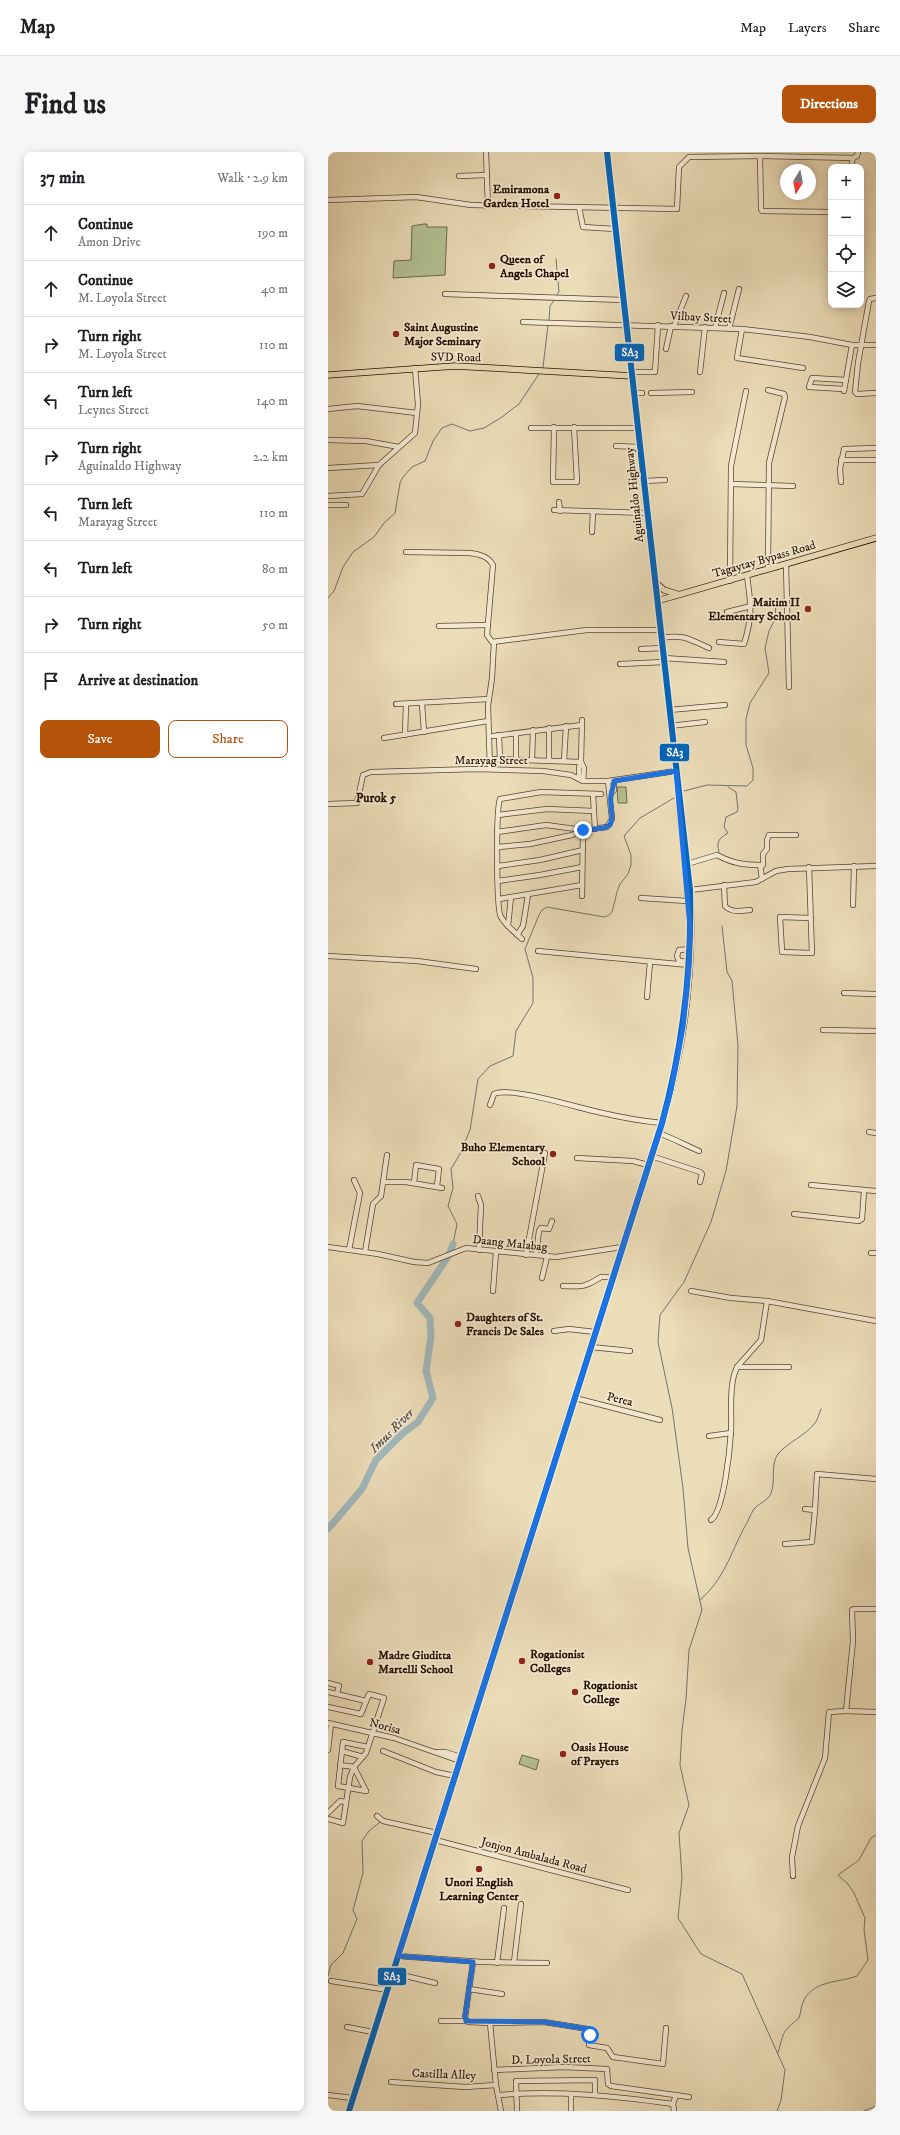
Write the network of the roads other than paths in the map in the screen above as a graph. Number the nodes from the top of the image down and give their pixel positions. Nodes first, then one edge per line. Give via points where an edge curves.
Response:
1 (486, 152) edge
2 (606, 152) edge
3 (858, 152) edge
4 (689, 154) edge
5 (744, 154) edge
6 (760, 156) junction
7 (853, 158) junction
8 (852, 164) edge
9 (487, 175) junction
10 (459, 176) dead end
11 (328, 200) edge
12 (488, 206) junction
13 (579, 207) junction
14 (613, 208) junction
15 (828, 212) edge
16 (615, 229) junction
17 (739, 289) dead end
18 (724, 293) dead end
19 (445, 294) dead end
20 (686, 296) dead end
21 (876, 298) edge
22 (623, 300) junction
23 (523, 322) dead end
24 (626, 324) junction
25 (658, 325) junction
26 (672, 326) junction
27 (705, 327) junction
28 (715, 328) junction
29 (729, 329) junction
30 (742, 329) junction
31 (852, 345) junction
32 (876, 345) edge
33 (860, 346) junction
34 (666, 349) dead end
35 (415, 368) junction
36 (803, 368) dead end
37 (700, 372) dead end
38 (631, 374) junction
39 (328, 375) edge
40 (846, 380) junction
41 (768, 390) dead end
42 (746, 391) dead end
43 (692, 392) dead end
44 (634, 393) junction
45 (642, 393) dead end
46 (651, 393) dead end
47 (876, 393) edge
48 (328, 409) edge
49 (417, 413) junction
50 (554, 427) junction
51 (574, 427) junction
52 (531, 428) dead end
53 (638, 428) junction
54 (328, 440) edge
55 (616, 446) dead end
56 (398, 447) junction
57 (640, 447) junction
58 (876, 448) edge
59 (841, 460) junction
60 (876, 460) edge
61 (379, 465) junction
62 (328, 468) edge
63 (665, 480) dead end
64 (643, 481) junction
65 (841, 482) dead end
66 (731, 484) junction
67 (768, 485) junction
68 (793, 486) dead end
69 (328, 496) edge
70 (559, 502) dead end
71 (346, 504) dead end
72 (328, 505) edge
73 (554, 510) dead end
74 (560, 511) junction
75 (593, 512) junction
76 (647, 513) junction
77 (592, 532) dead end
78 (876, 538) edge
79 (406, 552) dead end
80 (786, 564) junction
81 (768, 569) junction
82 (747, 576) junction
83 (655, 581) junction
84 (730, 581) junction
85 (681, 594) junction
86 (657, 601) junction
87 (751, 606) junction
88 (727, 612) dead end
89 (488, 625) junction
90 (439, 626) dead end
91 (660, 630) junction
92 (661, 638) junction
93 (494, 642) junction
94 (719, 642) dead end
95 (662, 648) junction
96 (709, 648) dead end
97 (641, 649) dead end
98 (664, 660) junction
99 (724, 662) dead end
100 (620, 664) dead end
101 (789, 687) dead end
102 (489, 700) junction
103 (396, 704) dead end
104 (406, 704) junction
105 (422, 704) junction
106 (726, 705) dead end
107 (669, 710) junction
108 (488, 721) junction
109 (705, 722) dead end
110 (566, 726) junction
111 (670, 726) junction
112 (549, 728) junction
113 (533, 730) junction
114 (424, 732) junction
115 (516, 733) junction
116 (405, 735) junction
117 (384, 738) dead end
118 (493, 759) dead end
119 (500, 760) junction
120 (516, 760) junction
121 (532, 760) junction
122 (548, 761) junction
123 (564, 761) junction
124 (581, 762) junction
125 (490, 769) junction
126 (676, 771) junction
127 (581, 780) junction
128 (608, 781) junction
129 (614, 781) junction
130 (601, 794) dead end
131 (593, 795) junction
132 (610, 795) junction
133 (328, 804) edge
134 (594, 811) junction
135 (498, 815) junction
136 (595, 829) junction
137 (583, 830) junction
138 (497, 832) junction
139 (683, 835) junction
140 (796, 835) dead end
141 (498, 847) junction
142 (583, 850) junction
143 (687, 864) junction
144 (498, 866) junction
145 (854, 866) junction
146 (876, 866) edge
147 (582, 867) junction
148 (761, 867) junction
149 (809, 867) junction
150 (762, 879) junction
151 (498, 880) junction
152 (582, 885) junction
153 (724, 885) junction
154 (690, 890) junction
155 (528, 895) junction
156 (582, 896) dead end
157 (511, 897) junction
158 (640, 898) dead end
159 (499, 899) junction
160 (687, 901) junction
161 (854, 905) dead end
162 (750, 910) dead end
163 (811, 918) junction
164 (508, 926) junction
165 (690, 927) junction
166 (517, 934) junction
167 (522, 939) dead end
168 (690, 949) junction
169 (538, 951) dead end
170 (328, 956) edge
171 (650, 962) junction
172 (689, 964) junction
173 (476, 969) dead end
174 (844, 993) dead end
175 (876, 994) edge
176 (647, 997) dead end
177 (823, 1030) dead end
178 (876, 1031) edge
179 (490, 1105) dead end
180 (662, 1123) junction
181 (869, 1132) dead end
182 (876, 1132) edge
183 (658, 1133) junction
184 (699, 1151) dead end
185 (545, 1153) dead end
186 (387, 1155) dead end
187 (651, 1156) junction
188 (577, 1158) dead end
189 (648, 1165) junction
190 (354, 1180) dead end
191 (383, 1182) junction
192 (700, 1182) dead end
193 (414, 1183) junction
194 (811, 1185) dead end
195 (864, 1191) junction
196 (876, 1191) edge
197 (478, 1196) dead end
198 (794, 1214) dead end
199 (552, 1221) dead end
200 (328, 1247) edge
201 (622, 1247) junction
202 (349, 1250) junction
203 (479, 1250) junction
204 (365, 1252) junction
205 (496, 1252) junction
206 (526, 1255) junction
207 (536, 1256) junction
208 (547, 1257) junction
209 (612, 1277) junction
210 (542, 1278) dead end
211 (564, 1286) dead end
212 (493, 1291) dead end
213 (691, 1291) dead end
214 (766, 1301) junction
215 (876, 1321) edge
216 (554, 1331) dead end
217 (595, 1332) junction
218 (591, 1347) junction
219 (630, 1351) dead end
220 (737, 1367) junction
221 (788, 1367) dead end
222 (575, 1398) junction
223 (660, 1420) dead end
224 (731, 1433) junction
225 (709, 1436) dead end
226 (876, 1479) edge
227 (805, 1509) dead end
228 (815, 1510) junction
229 (711, 1520) dead end
230 (785, 1544) dead end
231 (876, 1609) edge
232 (328, 1683) edge
233 (328, 1692) edge
234 (337, 1693) junction
235 (366, 1701) junction
236 (328, 1707) edge
237 (846, 1711) junction
238 (876, 1712) edge
239 (330, 1724) edge
240 (372, 1732) junction
241 (329, 1737) edge
242 (368, 1747) junction
243 (328, 1749) edge
244 (342, 1751) junction
245 (383, 1751) dead end
246 (363, 1757) junction
247 (460, 1759) junction
248 (340, 1765) junction
249 (354, 1767) junction
250 (455, 1776) junction
251 (349, 1788) junction
252 (346, 1802) junction
253 (328, 1813) edge
254 (377, 1816) dead end
255 (328, 1819) edge
256 (437, 1833) junction
257 (435, 1840) junction
258 (793, 1876) dead end
259 (628, 1890) dead end
260 (521, 1904) dead end
261 (504, 1908) dead end
262 (398, 1956) junction
263 (473, 1962) junction
264 (514, 1962) junction
265 (498, 1963) junction
266 (547, 1963) dead end
267 (393, 1973) junction
268 (332, 1981) dead end
269 (435, 1984) dead end
270 (388, 1990) junction
271 (469, 1990) junction
272 (502, 1994) dead end
273 (441, 2021) dead end
274 (466, 2021) junction
275 (490, 2023) junction
276 (347, 2027) dead end
277 (666, 2028) dead end
278 (373, 2032) junction
279 (494, 2070) junction
280 (391, 2082) dead end
281 (496, 2085) junction
282 (516, 2094) junction
283 (571, 2094) junction
284 (595, 2094) junction
285 (328, 2095) edge
286 (498, 2095) junction
287 (676, 2095) junction
288 (689, 2097) dead end
289 (352, 2098) junction
290 (673, 2104) junction
291 (348, 2111) edge
292 (501, 2111) edge
293 (516, 2111) edge
294 (571, 2111) edge
295 (674, 2111) edge

1 - 9 street
2 - 14 main road, Aguinaldo Highway
3 - 7 street
4 - 5 street
4 - 14 street via 679,167 676,209
5 - 6 street
6 - 7 street
6 - 15 street via 762,211
7 - 8 street
9 - 10 street
9 - 12 street
11 - 12 street via 416,197
12 - 13 street
13 - 14 street
13 - 16 street via 583,227
14 - 16 main road, Aguinaldo Highway
16 - 22 main road, Aguinaldo Highway
17 - 29 street
18 - 28 street
19 - 22 street
20 - 26 street
21 - 33 street via 868,301
22 - 24 main road, Aguinaldo Highway
23 - 24 street, Vilbay Street
24 - 25 street, Vilbay Street
24 - 38 main road, Aguinaldo Highway
25 - 26 street, Vilbay Street
25 - 38 street via 655,372
26 - 27 street, Vilbay Street
26 - 34 street
27 - 28 street, Vilbay Street
27 - 37 street
28 - 29 street, Vilbay Street
29 - 30 street, Vilbay Street
30 - 31 street, Vilbay Street
30 - 36 street via 737,358
31 - 33 street, Vilbay Street
31 - 40 street
32 - 33 street, Vilbay Street
33 - 47 street via 856,393
35 - 38 main road, SVD Road via 454,366
35 - 39 main road, SVD Road
35 - 49 street
38 - 44 main road, Aguinaldo Highway
40 - 40 street via 844,391 809,387 812,378
41 - 67 street via 784,394 786,397 772,447
42 - 66 street via 732,455
43 - 46 street
44 - 45 street
44 - 53 main road, Aguinaldo Highway
48 - 49 street via 357,406
49 - 56 street via 415,432
50 - 51 street
50 - 51 street via 553,482 577,482
50 - 52 street
51 - 53 street
53 - 57 main road, Aguinaldo Highway
54 - 56 street via 366,440
55 - 57 street
56 - 61 street
57 - 64 main road, Aguinaldo Highway
58 - 59 street via 844,448
59 - 60 street
59 - 65 street
61 - 62 street
61 - 69 street via 362,494
63 - 64 street
64 - 76 main road, Aguinaldo Highway
66 - 67 street
66 - 84 street
67 - 68 street
67 - 81 street
70 - 74 street
71 - 72 street
73 - 74 street
74 - 75 street
75 - 76 street
75 - 77 street
76 - 83 main road, Aguinaldo Highway
78 - 80 main road, Tagaytay Bypass Road
79 - 89 street via 479,554 490,560 493,566
80 - 81 main road, Tagaytay Bypass Road
80 - 101 street
81 - 82 main road, Tagaytay Bypass Road
82 - 84 main road, Tagaytay Bypass Road
82 - 87 street
83 - 85 main road via 664,590
83 - 86 main road, Aguinaldo Highway
84 - 85 main road, Tagaytay Bypass Road
85 - 86 main road, Tagaytay Bypass Road
86 - 91 main road, Aguinaldo Highway
87 - 88 street
87 - 94 street via 751,623 744,644
89 - 90 street
89 - 93 street via 488,640
91 - 92 main road, Aguinaldo Highway
91 - 93 street via 587,630
92 - 95 main road, Aguinaldo Highway
92 - 96 street via 684,637
93 - 102 street
95 - 97 street
95 - 98 main road, Aguinaldo Highway
98 - 99 street
98 - 100 street
98 - 107 main road, Aguinaldo Highway
102 - 105 street
102 - 108 street
103 - 104 street
104 - 105 street
104 - 116 street
105 - 114 street
106 - 107 street
107 - 111 main road, Aguinaldo Highway
108 - 114 street
108 - 125 street
109 - 111 street
110 - 112 street
110 - 123 street
110 - 124 street via 582,722
111 - 126 main road, Aguinaldo Highway
112 - 113 street
112 - 122 street
113 - 115 street
113 - 121 street
114 - 116 street
115 - 119 street via 496,735
115 - 120 street
116 - 117 street
118 - 119 street
119 - 120 street
120 - 121 street
121 - 122 street
122 - 123 street
123 - 124 street
124 - 127 street via 584,768
125 - 127 street, Marayag Street via 557,772
125 - 133 street, Marayag Street via 366,772 363,775 357,803
126 - 129 street, Marayag Street
126 - 139 main road, Aguinaldo Highway
127 - 128 street, Marayag Street
128 - 129 street, Marayag Street
128 - 132 street
129 - 132 street via 614,790
130 - 131 street
131 - 134 street
131 - 135 street via 549,792 503,797 499,802
132 - 136 street via 611,822 607,827
134 - 135 street via 547,809
134 - 136 street
135 - 138 street
136 - 137 street
137 - 138 street via 546,825
137 - 141 street via 572,835 530,844
137 - 142 street
138 - 141 street
139 - 143 main road, Aguinaldo Highway
139 - 160 main road, Aguinaldo Highway
140 - 148 street via 769,835
141 - 144 street
142 - 144 street
142 - 147 street
143 - 148 street via 717,855 730,862
143 - 154 main road, Aguinaldo Highway
144 - 151 street
145 - 146 street
145 - 149 street
145 - 161 street
147 - 151 street
147 - 152 street
148 - 150 street
149 - 150 street via 776,871
149 - 163 street
150 - 153 street via 746,884
151 - 159 street
152 - 155 street
152 - 156 street
153 - 154 street
153 - 162 street via 727,908 734,911
154 - 165 main road, Aguinaldo Highway
155 - 157 street
155 - 166 street via 523,926
157 - 159 street
157 - 164 street
158 - 160 street
159 - 164 street via 499,913
160 - 165 main road, Aguinaldo Highway
163 - 163 street via 812,953 782,952 780,917
164 - 166 street
165 - 168 main road, Aguinaldo Highway
166 - 167 street
168 - 172 main road, Aguinaldo Highway
168 - 172 street via 679,950 677,956 679,961
169 - 171 street
170 - 173 street via 418,961
171 - 172 street
171 - 176 street
172 - 180 main road, Aguinaldo Highway via 682,1034
174 - 175 street
177 - 178 street
179 - 180 street via 494,1094 502,1093
180 - 183 main road, Aguinaldo Highway
181 - 182 street
183 - 184 street
183 - 187 main road, Aguinaldo Highway
185 - 206 street
186 - 191 street
187 - 189 main road, Aguinaldo Highway
187 - 192 street via 700,1172
188 - 189 street via 633,1161
189 - 201 main road, Aguinaldo Highway
190 - 202 street via 360,1193
191 - 193 street
191 - 204 street via 381,1196 373,1204
193 - 193 street via 440,1187 439,1170 416,1165
194 - 195 street
195 - 196 street
195 - 198 street via 863,1215 860,1221
197 - 203 street via 481,1205
199 - 207 street via 549,1229 542,1228 539,1231
200 - 202 street, Daang Malabag
201 - 208 street, Daang Malabag
201 - 209 main road, Aguinaldo Highway
202 - 204 street, Daang Malabag
203 - 204 street, Daang Malabag via 466,1248 435,1262 421,1263
203 - 205 street, Daang Malabag
205 - 206 street, Daang Malabag
205 - 212 street
206 - 207 street, Daang Malabag
207 - 208 street, Daang Malabag
208 - 210 street
209 - 211 street via 601,1277 584,1286
209 - 217 main road, Aguinaldo Highway
213 - 214 street
214 - 215 street
214 - 220 street via 761,1340
216 - 217 street via 573,1329
217 - 218 main road, Aguinaldo Highway
218 - 219 street
218 - 222 main road, Aguinaldo Highway
220 - 221 street
220 - 224 street via 732,1383
222 - 223 street, Perea
222 - 247 main road, Aguinaldo Highway
224 - 225 street
224 - 229 street via 723,1489 715,1516
226 - 228 street via 817,1474
227 - 228 street
228 - 230 street via 812,1542
231 - 237 street via 852,1610 853,1641
232 - 234 street via 339,1686
233 - 234 street
234 - 235 street
235 - 236 street via 361,1714
235 - 240 street via 369,1694 384,1698
237 - 238 street
237 - 258 street via 829,1712 825,1758 798,1826 792,1857
239 - 240 street, Norisa
239 - 241 street
240 - 242 street
240 - 247 street, Norisa via 435,1752 445,1752
241 - 243 street
242 - 244 street via 343,1742
242 - 246 street
244 - 246 street
244 - 248 street
245 - 250 street via 436,1772
246 - 249 street
247 - 250 main road, Aguinaldo Highway
248 - 249 street
248 - 251 street via 338,1786
249 - 251 street
249 - 251 street via 366,1791
250 - 256 main road, Aguinaldo Highway
251 - 252 street
252 - 253 street via 340,1801
252 - 255 street via 342,1823
254 - 256 street via 383,1821
256 - 257 main road, Aguinaldo Highway
257 - 259 street, Jonjon Ambalada Road
257 - 262 main road, Aguinaldo Highway
260 - 264 street
261 - 265 street
262 - 263 street
262 - 267 main road, Aguinaldo Highway
263 - 265 street
263 - 271 street
264 - 265 street
264 - 266 street
267 - 269 street
267 - 270 main road, Aguinaldo Highway
268 - 270 street
270 - 278 main road, Aguinaldo Highway
271 - 272 street
271 - 274 street
273 - 274 street
274 - 275 street
275 - 277 street via 550,2023 588,2029 589,2045 607,2048 613,2057 663,2064
275 - 279 street
276 - 278 street
278 - 289 main road, Aguinaldo Highway
279 - 281 street
279 - 287 street, D. Loyola Street via 563,2067 607,2069 608,2084 611,2086
280 - 281 street, Castilla Alley via 465,2087
281 - 286 street
282 - 283 street
282 - 284 street via 516,2081 595,2080
282 - 286 street
282 - 293 street
283 - 284 street
283 - 294 street
284 - 290 street
285 - 289 street
286 - 292 street
287 - 288 street, D. Loyola Street
287 - 290 street
289 - 291 main road, Aguinaldo Highway
290 - 295 street

